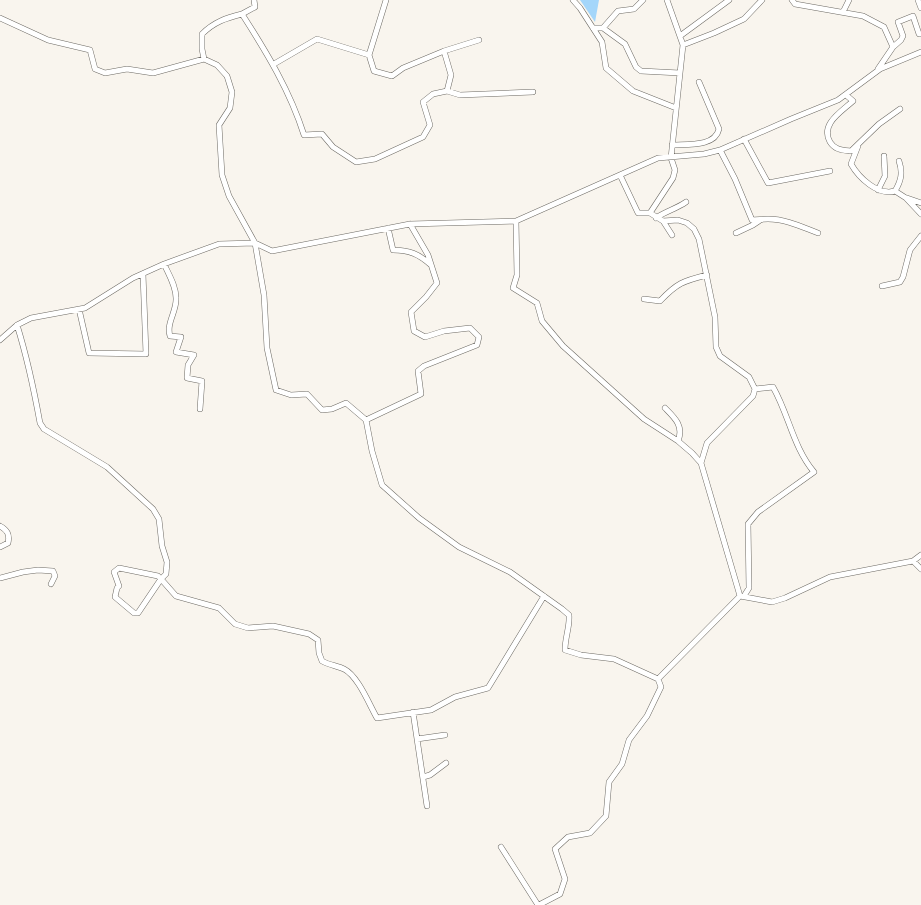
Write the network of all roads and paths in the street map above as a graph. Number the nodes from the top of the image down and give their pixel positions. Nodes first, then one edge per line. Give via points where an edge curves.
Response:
1 (254, 0) edge
2 (386, 0) edge
3 (573, 0) edge
4 (643, 0) edge
5 (667, 0) edge
6 (729, 0) edge
7 (762, 0) edge
8 (792, 0) edge
9 (849, 0) edge
10 (918, 0) edge
11 (921, 8) edge
12 (843, 12) junction
13 (242, 14) junction
14 (0, 18) edge
15 (593, 28) junction
16 (603, 28) junction
17 (921, 34) edge
18 (680, 36) junction
19 (479, 40) dead end
20 (683, 45) junction
21 (893, 47) junction
22 (444, 51) junction
23 (921, 52) edge
24 (369, 55) junction
25 (204, 59) junction
26 (274, 64) junction
27 (680, 73) junction
28 (874, 74) junction
29 (699, 82) dead end
30 (446, 91) junction
31 (533, 92) dead end
32 (846, 95) junction
33 (676, 108) junction
34 (900, 110) dead end
35 (744, 139) junction
36 (860, 143) junction
37 (672, 145) junction
38 (720, 150) junction
39 (884, 156) dead end
40 (670, 158) junction
41 (900, 161) dead end
42 (830, 171) dead end
43 (620, 175) junction
44 (878, 190) junction
45 (895, 191) junction
46 (906, 198) junction
47 (686, 202) dead end
48 (921, 203) edge
49 (650, 213) junction
50 (921, 214) edge
51 (656, 218) junction
52 (516, 221) junction
53 (759, 221) junction
54 (663, 222) junction
55 (410, 224) junction
56 (388, 228) junction
57 (736, 233) dead end
58 (818, 233) dead end
59 (672, 235) dead end
60 (921, 236) edge
61 (255, 243) junction
62 (164, 264) junction
63 (431, 265) junction
64 (143, 274) junction
65 (707, 275) junction
66 (882, 286) dead end
67 (644, 299) dead end
68 (79, 310) junction
69 (17, 325) junction
70 (0, 340) edge
71 (755, 389) junction
72 (665, 408) dead end
73 (200, 409) dead end
74 (366, 420) junction
75 (678, 441) junction
76 (701, 463) junction
77 (0, 526) edge
78 (0, 547) edge
79 (921, 555) edge
80 (913, 561) junction
81 (921, 569) edge
82 (0, 578) edge
83 (161, 580) junction
84 (51, 584) dead end
85 (544, 596) junction
86 (742, 596) junction
87 (658, 679) junction
88 (413, 712) junction
89 (445, 735) dead end
90 (417, 738) junction
91 (446, 763) dead end
92 (423, 777) junction
93 (427, 806) dead end
94 (501, 847) dead end
95 (539, 905) edge

1 - 13 street via 255,8
2 - 24 street
3 - 15 street
4 - 16 street via 634,9 618,11
5 - 18 street
6 - 18 street
7 - 20 street via 744,19
8 - 12 street via 795,4
9 - 12 street
10 - 11 street
12 - 21 street via 862,16 884,27
13 - 25 street via 220,20 202,34
13 - 26 street
14 - 25 street via 48,40 90,50 95,69 105,73 127,69 153,73
15 - 16 street
15 - 33 street via 602,42 606,68 633,91
16 - 27 street via 625,44 636,67 642,71
17 - 21 street via 913,16 898,22 903,36
18 - 20 street
19 - 22 street
20 - 27 street
21 - 28 street
22 - 24 street via 392,76 374,70
22 - 30 street via 450,76
23 - 28 street
24 - 26 street via 317,39
25 - 61 street via 217,65 226,76 232,92 230,108 219,125 222,175 229,196
26 - 30 street via 297,112 304,136 322,134 333,147 356,162 375,159 423,137 430,125 423,102 433,94
27 - 33 street
28 - 32 street
29 - 37 street via 719,128 718,136 712,141
30 - 31 street via 460,95
32 - 35 street
32 - 36 street via 853,101 833,120 827,136 832,146 841,150 851,151
33 - 37 street
34 - 36 street via 879,124
35 - 38 street
35 - 42 street via 768,183
36 - 44 street via 851,164 866,182
37 - 40 street
38 - 40 street
38 - 53 street via 752,220
39 - 44 street via 885,176
40 - 43 street via 658,158
40 - 49 street via 675,170
41 - 45 street via 900,183
43 - 49 street via 638,213
43 - 52 street
44 - 45 street
45 - 46 street
46 - 48 street
46 - 50 street
47 - 51 street
49 - 51 street
51 - 54 street
52 - 55 street
52 - 75 street via 517,275 512,288 537,303 542,321 562,346 644,419
53 - 57 street
53 - 58 street via 791,222
54 - 59 street
54 - 65 street via 678,220 694,229
55 - 56 street
55 - 63 street
56 - 61 street via 272,251
56 - 63 street via 393,250 420,255
60 - 66 street via 910,250 900,282
61 - 62 street via 219,244
61 - 74 street via 264,295 267,348 276,390 291,395 306,394 322,410 346,403
62 - 64 street
62 - 73 street via 176,291 168,331 170,336 181,337 176,352 194,355 188,365 187,378 202,381
63 - 74 street via 437,283 411,312 414,331 425,337 470,328 479,337 477,345 424,366 418,371 421,394
64 - 68 street
64 - 68 street via 146,354 89,353
65 - 67 street via 684,280 660,302
65 - 71 street via 715,317 716,347 720,356 748,377
68 - 69 street via 31,318
69 - 70 street
69 - 83 street via 44,429 107,467 159,519 167,562 166,574
71 - 76 street via 753,396 707,443
71 - 86 street via 773,387 799,451 814,472 758,512 748,524 749,588
72 - 75 street via 679,422 681,434
74 - 85 street via 382,485 458,547 510,572
75 - 76 street
76 - 86 street
77 - 78 street via 10,536 8,543
79 - 80 street
80 - 81 street
80 - 86 street via 830,577 772,602
82 - 84 street via 38,570 53,571 55,576
83 - 83 street via 138,613 115,597 120,586 114,572 119,568 158,576
83 - 88 street via 176,596 219,608 235,624 248,628 273,626 309,634 318,640 322,661 344,669 354,677 376,718
85 - 87 street via 569,615 566,650 614,659
85 - 88 street via 488,688 455,697 431,710
86 - 87 street
87 - 95 street via 661,687 647,716 629,740 622,764 609,782 606,816 590,833 568,837 555,849 565,879 560,894
88 - 90 street
89 - 90 street
90 - 92 street
91 - 92 street
92 - 93 street
94 - 95 street

